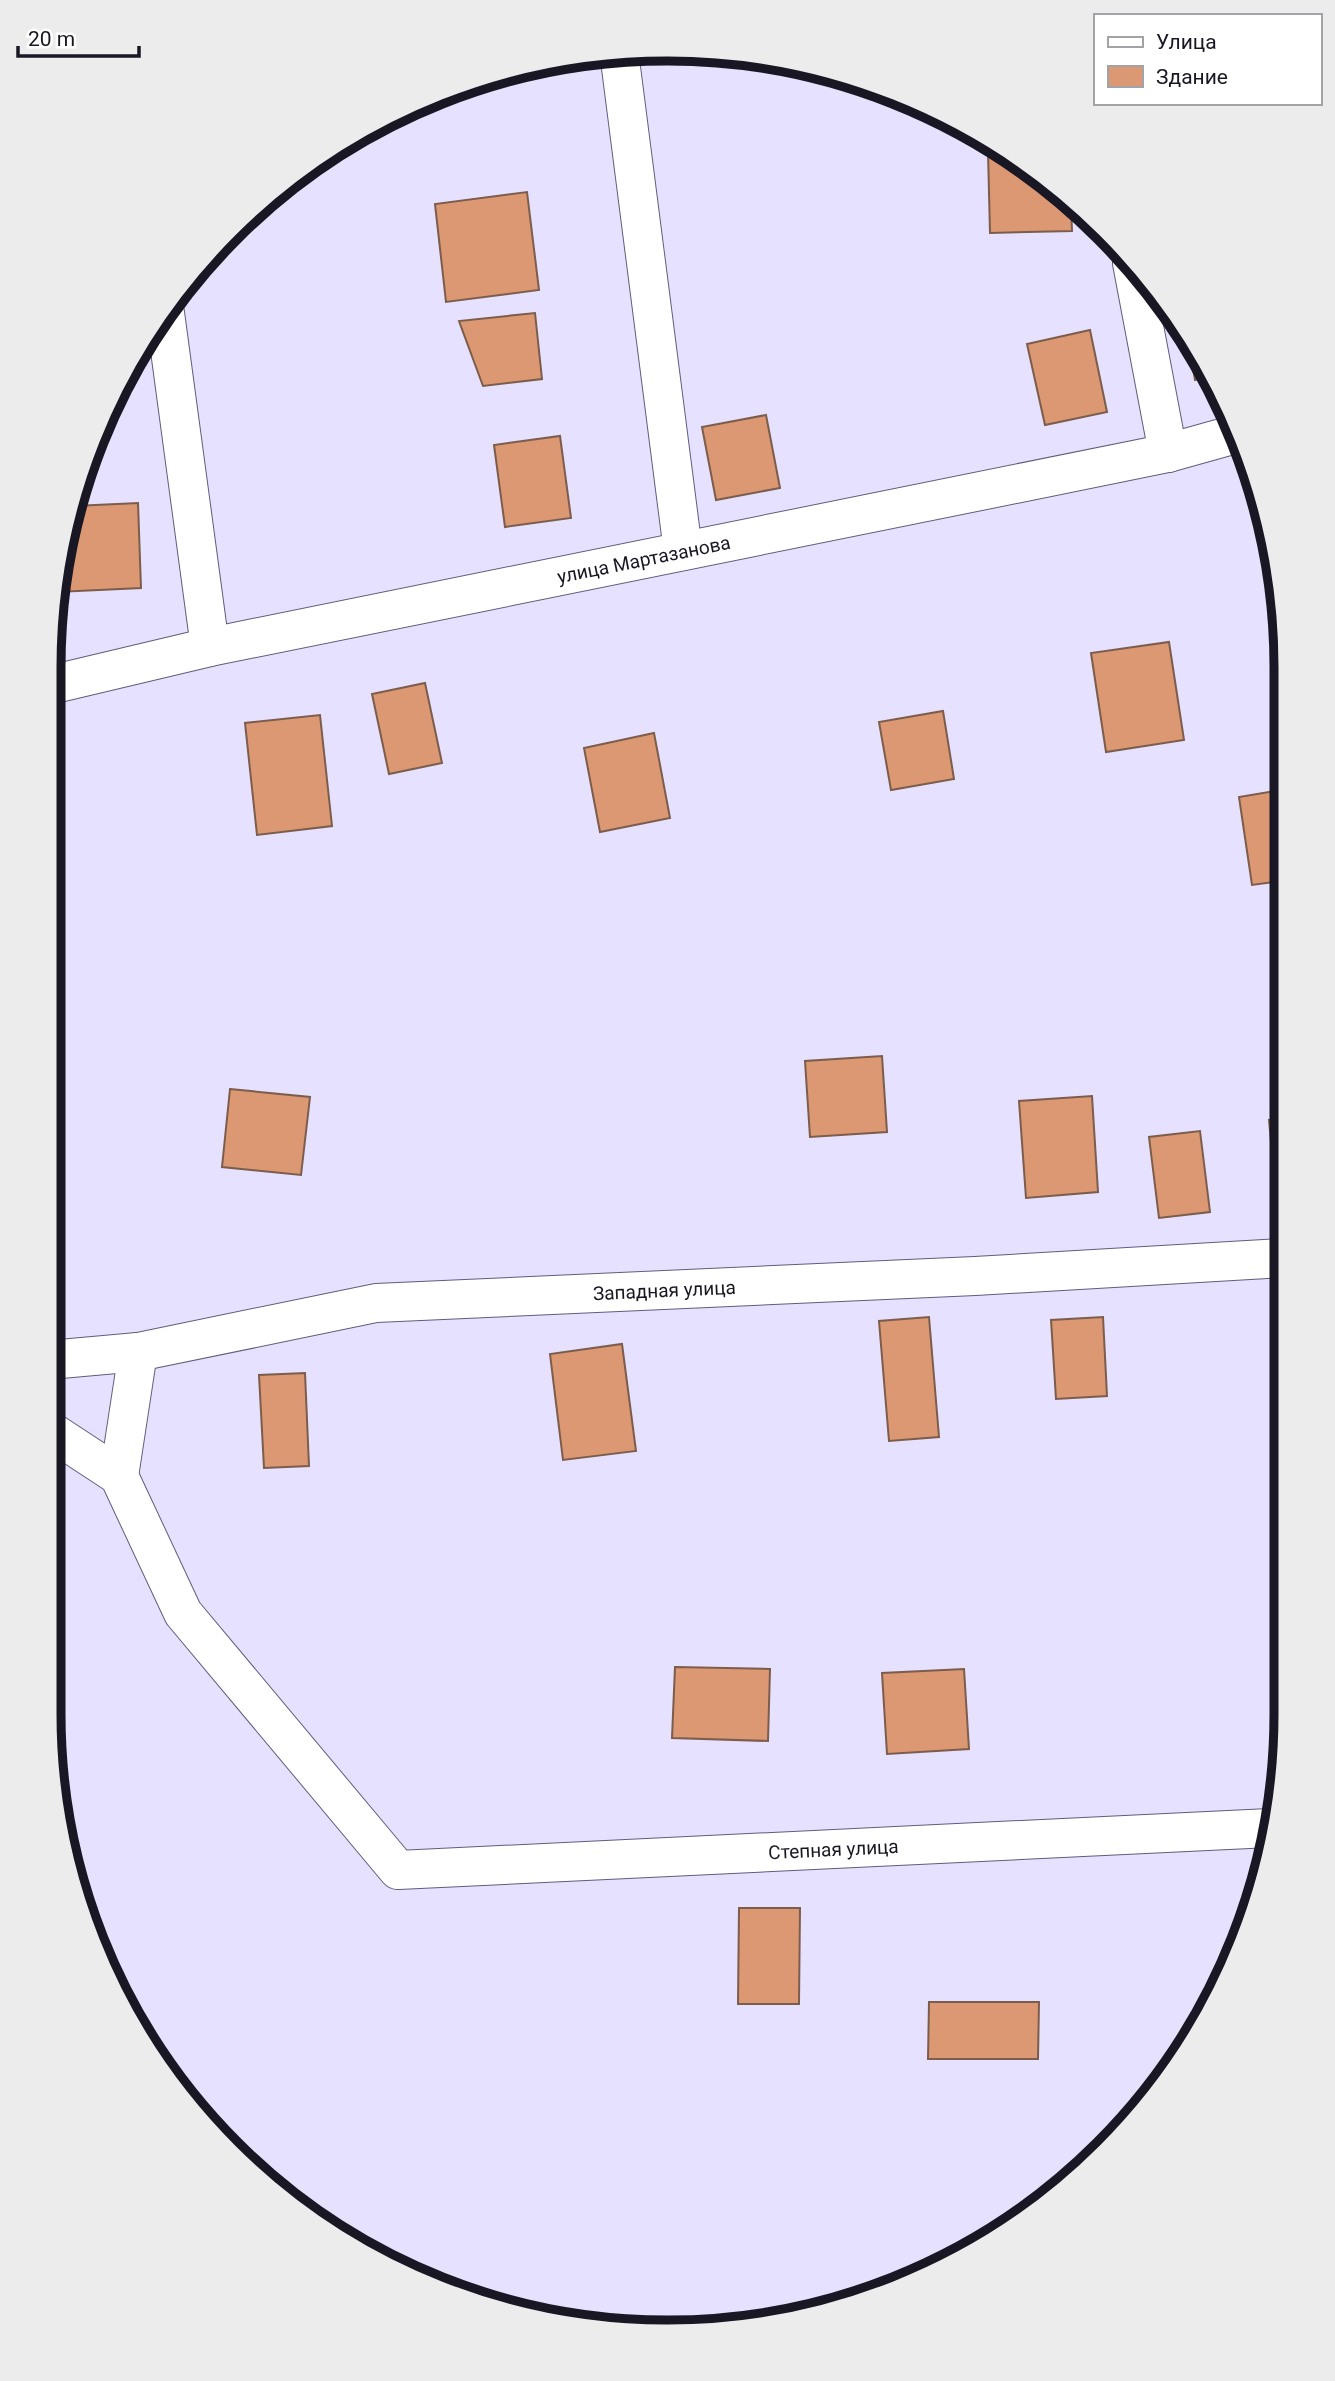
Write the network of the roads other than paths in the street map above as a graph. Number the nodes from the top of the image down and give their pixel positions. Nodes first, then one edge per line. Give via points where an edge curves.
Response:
1 (620, 64) edge
2 (1136, 283) edge
3 (166, 327) edge
4 (1228, 436) edge
5 (1168, 453) junction
6 (683, 551) junction
7 (210, 647) junction
8 (61, 682) edge
9 (1274, 1259) edge
10 (138, 1352) junction
11 (61, 1359) edge
12 (61, 1438) edge
13 (119, 1476) junction
14 (1263, 1828) edge

1 - 6 street
2 - 5 street
3 - 7 street
4 - 5 street, улица Мартазанова
5 - 6 street, улица Мартазанова
6 - 7 street, улица Мартазанова
7 - 8 street, улица Мартазанова
9 - 10 street, Западная улица via 376,1303
10 - 11 street, Западная улица
10 - 13 street
12 - 13 street
13 - 14 street, Степная улица via 183,1613 398,1870

